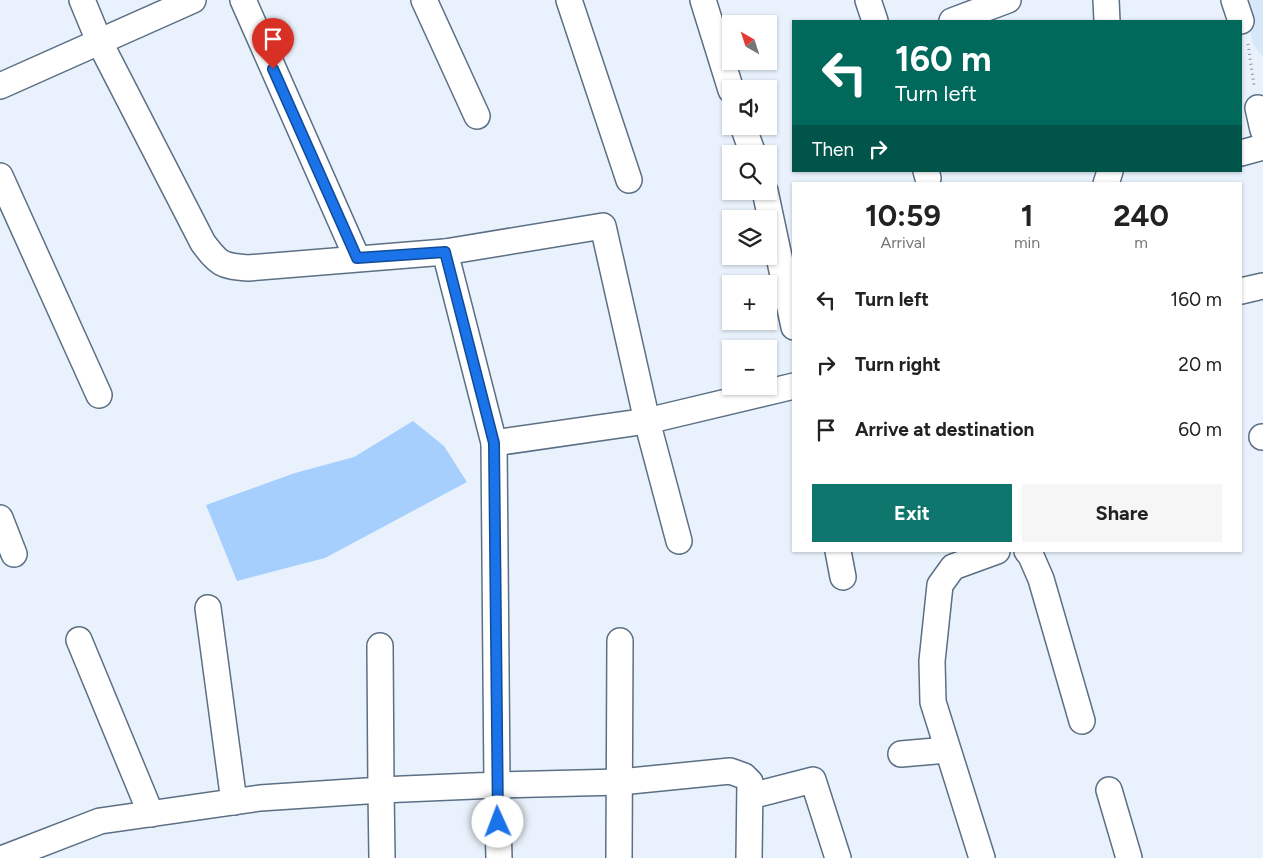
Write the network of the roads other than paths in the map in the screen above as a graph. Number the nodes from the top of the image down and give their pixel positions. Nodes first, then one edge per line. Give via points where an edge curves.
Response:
1 (82, 0) edge
2 (193, 0) edge
3 (243, 0) edge
4 (424, 0) edge
5 (569, 0) edge
6 (704, 0) edge
7 (868, 0) edge
8 (1008, 0) edge
9 (1106, 0) edge
10 (1234, 0) edge
11 (875, 20) edge
12 (955, 20) edge
13 (1107, 20) edge
14 (1240, 20) edge
15 (99, 41) junction
16 (728, 80) edge
17 (0, 86) edge
18 (477, 116) dead end
19 (1263, 148) edge
20 (1242, 153) edge
21 (0, 176) edge
22 (629, 180) dead end
23 (767, 200) edge
24 (445, 252) junction
25 (357, 258) junction
26 (1263, 286) edge
27 (1242, 291) edge
28 (792, 318) edge
29 (792, 386) edge
30 (99, 395) dead end
31 (647, 421) junction
32 (494, 443) junction
33 (0, 518) edge
34 (679, 541) dead end
35 (838, 552) edge
36 (994, 552) edge
37 (1028, 552) edge
38 (14, 554) dead end
39 (843, 577) dead end
40 (208, 608) dead end
41 (79, 640) dead end
42 (620, 641) dead end
43 (380, 646) dead end
44 (1082, 721) dead end
45 (947, 750) junction
46 (901, 754) dead end
47 (620, 782) junction
48 (497, 785) junction
49 (381, 790) junction
50 (1109, 790) dead end
51 (751, 796) junction
52 (234, 802) junction
53 (151, 814) junction
54 (4, 858) edge
55 (382, 858) edge
56 (500, 858) edge
57 (620, 858) edge
58 (749, 858) edge
59 (838, 858) edge
60 (982, 858) edge
61 (1129, 858) edge

1 - 15 street
2 - 15 street
3 - 25 street
4 - 18 street
5 - 22 street
6 - 16 street
7 - 11 street
8 - 12 street
9 - 13 street
10 - 14 street
15 - 17 street
15 - 25 street via 216,260 229,267 248,268
19 - 20 street
21 - 30 street
23 - 28 street
24 - 25 street
24 - 31 street via 604,226
24 - 32 street
26 - 27 street
29 - 31 street
31 - 32 street
31 - 34 street
32 - 48 street
33 - 38 street
35 - 39 street
36 - 45 street via 953,567 940,585 932,661 933,702
37 - 44 street via 1041,579
40 - 52 street
41 - 53 street
42 - 47 street
43 - 49 street
45 - 46 street
45 - 60 street
47 - 48 street
47 - 51 street via 730,770 750,782
47 - 57 street
48 - 49 street
48 - 56 street
49 - 52 street
49 - 55 street
50 - 61 street
51 - 58 street
51 - 59 street via 813,780
52 - 53 street
53 - 54 street via 100,821

